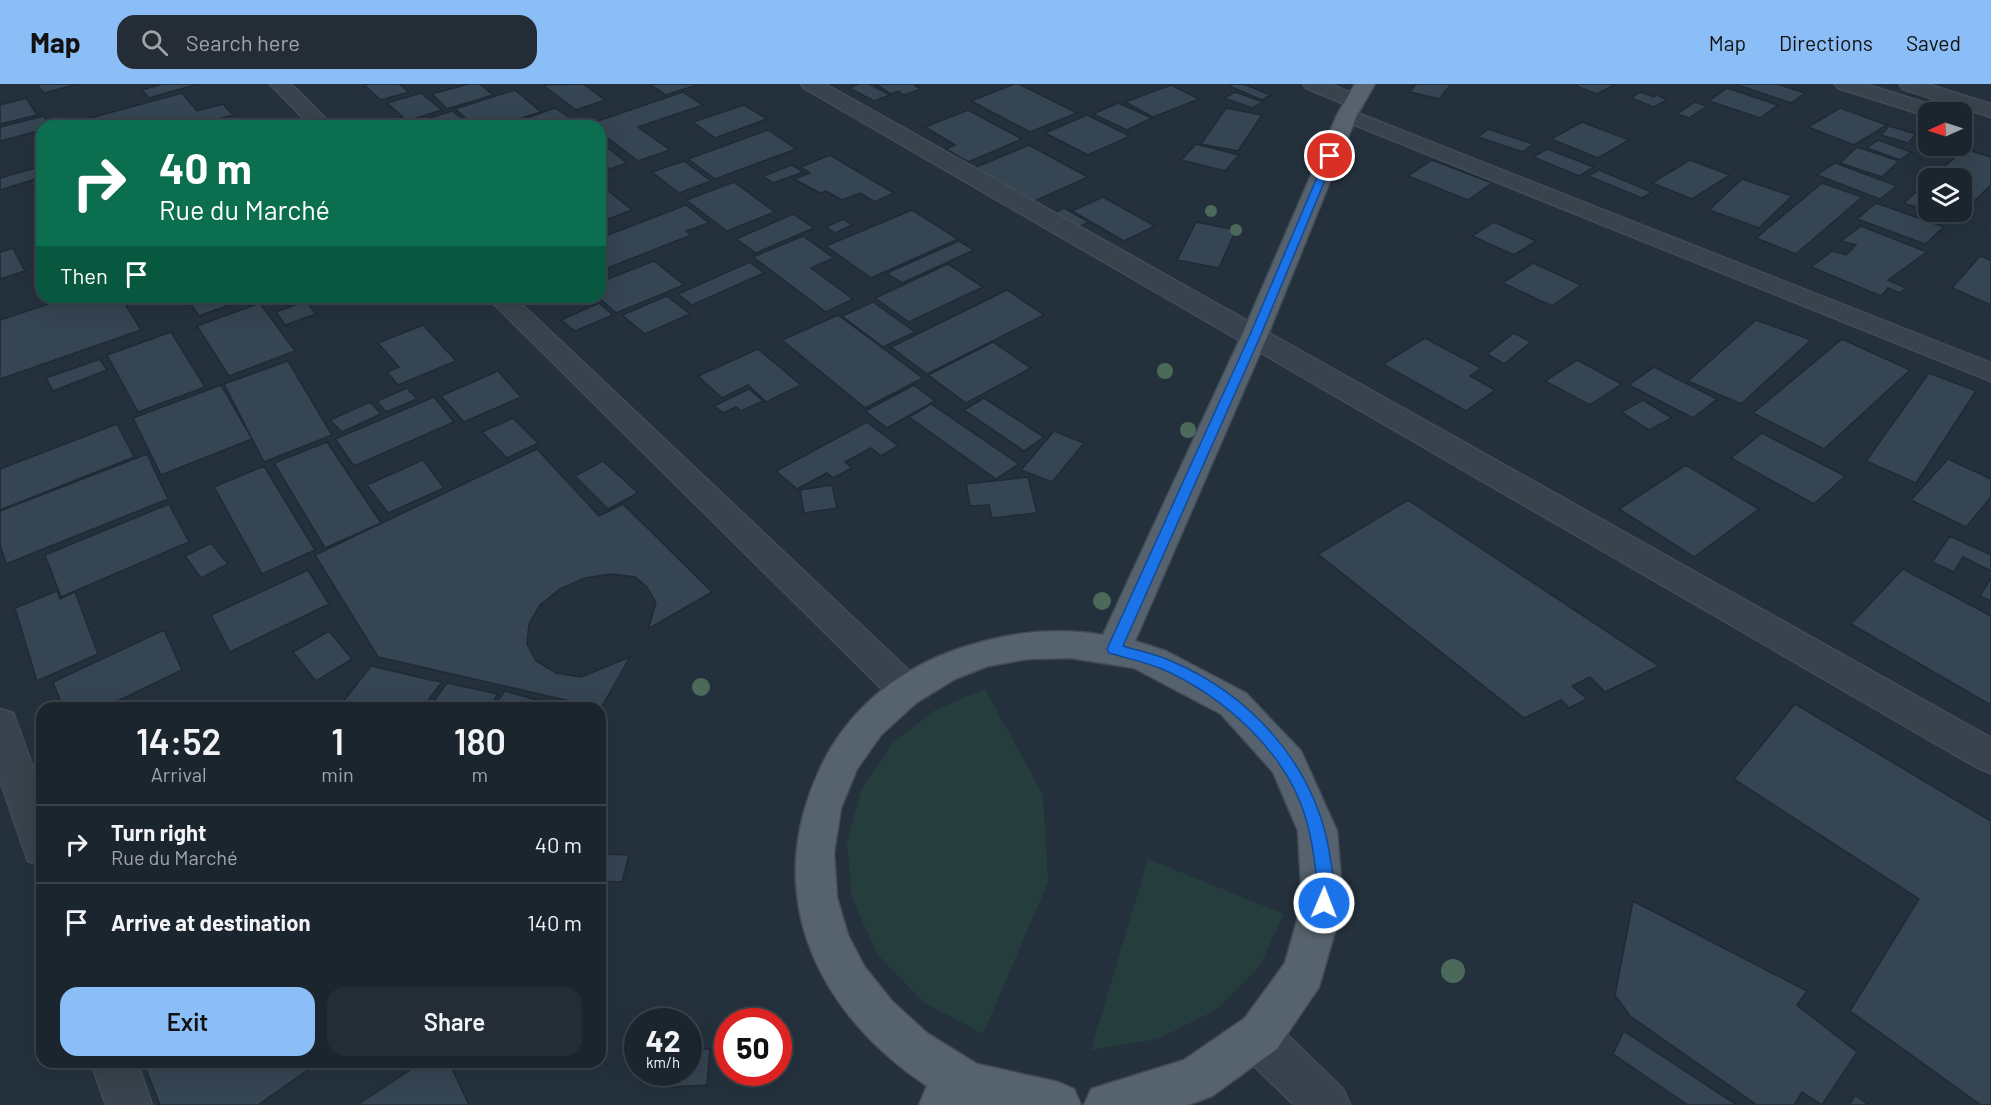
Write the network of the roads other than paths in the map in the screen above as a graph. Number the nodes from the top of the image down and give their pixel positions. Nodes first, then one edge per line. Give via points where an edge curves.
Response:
1 (280, 84) edge
2 (811, 84) edge
3 (1313, 84) edge
4 (1845, 84) edge
5 (1905, 84) edge
6 (1356, 100) edge
7 (1918, 107) edge
8 (1991, 111) edge
9 (317, 120) edge
10 (1972, 125) edge
11 (1991, 131) edge
12 (506, 303) edge
13 (1254, 337) junction
14 (1991, 373) edge
15 (1114, 649) junction
16 (906, 690) junction
17 (0, 724) edge
18 (1991, 757) edge
19 (36, 831) edge
20 (1258, 1038) junction
21 (116, 1068) edge
22 (948, 1091) edge
23 (129, 1105) edge
24 (1058, 1105) edge
25 (1107, 1105) edge
26 (1327, 1105) edge

1 - 9 street
2 - 13 street
3 - 6 street
4 - 7 street
5 - 8 street
6 - 13 main road
6 - 14 street
10 - 11 street
12 - 16 street
13 - 15 main road
13 - 18 street
15 - 16 main road via 1065,644 1017,646 948,666
15 - 20 main road via 1174,669 1237,707 1275,746 1304,793 1314,819 1325,874 1319,932 1311,961 1297,988
16 - 22 main road via 856,739 828,790 814,850 817,901 832,952 861,1000
17 - 19 street
20 - 25 main road via 1203,1078 1135,1101
20 - 26 street
21 - 23 street
22 - 24 main road via 988,1091

